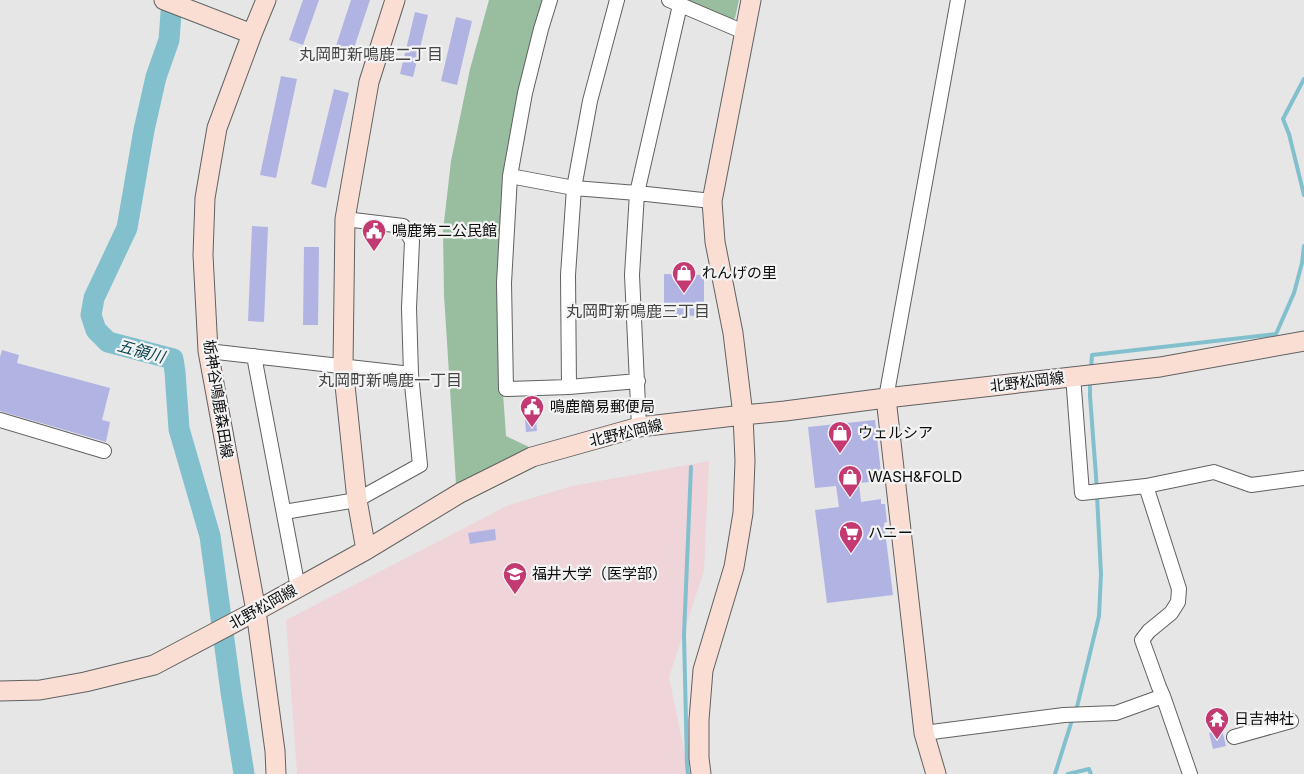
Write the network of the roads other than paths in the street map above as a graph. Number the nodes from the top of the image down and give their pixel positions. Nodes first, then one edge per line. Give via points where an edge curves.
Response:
1 (164, 0) edge
2 (266, 0) edge
3 (394, 0) edge
4 (550, 0) edge
5 (617, 0) edge
6 (750, 0) edge
7 (958, 0) edge
8 (674, 2) edge
9 (744, 32) junction
10 (252, 34) junction
11 (510, 176) junction
12 (574, 188) junction
13 (637, 193) junction
14 (712, 201) junction
15 (345, 219) junction
16 (1304, 341) edge
17 (208, 351) junction
18 (254, 356) junction
19 (344, 366) junction
20 (411, 374) junction
21 (1074, 376) junction
22 (638, 381) junction
23 (570, 387) junction
24 (886, 398) junction
25 (743, 414) junction
26 (0, 420) edge
27 (639, 427) junction
28 (104, 451) dead end
29 (1304, 478) edge
30 (1146, 486) junction
31 (357, 500) junction
32 (284, 512) junction
33 (366, 550) junction
34 (298, 588) junction
35 (256, 612) junction
36 (0, 691) edge
37 (1163, 696) junction
38 (1291, 721) dead end
39 (924, 733) junction
40 (1234, 737) dead end
41 (276, 774) edge
42 (701, 774) edge
43 (936, 774) edge
44 (1190, 774) edge

1 - 10 main road
2 - 10 main road, 栃神谷鳴鹿森田線
3 - 15 main road via 369,82
4 - 11 street via 525,92
5 - 12 street via 590,101
6 - 9 main road
7 - 24 street
8 - 9 street
8 - 13 street
9 - 14 main road
10 - 17 main road, 栃神谷鳴鹿森田線 via 217,128 205,198
11 - 12 street
11 - 23 street via 504,283 506,389
12 - 13 street
12 - 23 street via 568,275
13 - 14 street
13 - 22 street via 632,275
14 - 25 main road via 715,242 733,333
15 - 19 main road
15 - 20 street via 403,226 412,241
16 - 21 main road, 北野松岡線 via 1160,366
17 - 18 street
17 - 35 main road, 栃神谷鳴鹿森田線
18 - 19 street
18 - 32 street
19 - 20 street
19 - 31 main road
20 - 31 street via 420,465
21 - 24 main road, 北野松岡線
21 - 30 street via 1082,493
22 - 23 street
22 - 27 street
24 - 25 main road, 北野松岡線
24 - 39 main road
25 - 27 main road, 北野松岡線
25 - 42 main road via 743,513 734,567 703,670 699,739
26 - 28 street
27 - 33 main road, 北野松岡線 via 532,457 460,492
29 - 30 street via 1252,485 1214,472
30 - 37 street via 1179,589 1178,602 1171,613 1142,640
31 - 32 street
31 - 33 main road
32 - 34 street
33 - 34 main road, 北野松岡線
34 - 35 main road, 北野松岡線
35 - 36 main road, 北野松岡線 via 154,665 40,690
35 - 41 main road, 栃神谷鳴鹿森田線
37 - 39 street via 1116,713 1064,715
37 - 44 street
38 - 40 street
39 - 43 main road

